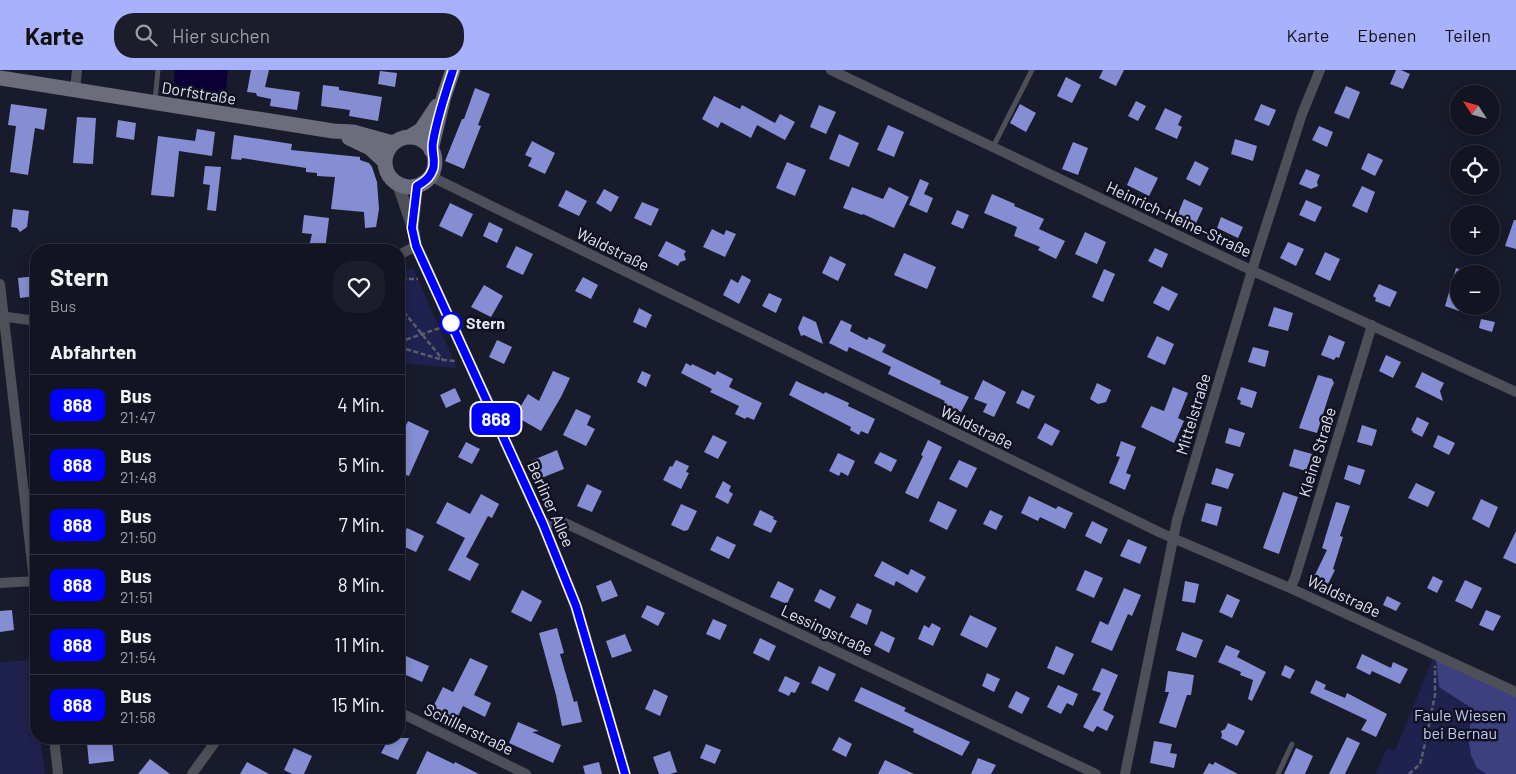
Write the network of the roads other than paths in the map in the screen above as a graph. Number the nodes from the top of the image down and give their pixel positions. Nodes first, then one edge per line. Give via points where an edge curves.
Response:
1 (158, 70) edge
2 (453, 70) edge
3 (831, 70) edge
4 (1032, 70) edge
5 (1320, 70) edge
6 (0, 78) edge
7 (76, 79) edge
8 (444, 96) junction
9 (154, 103) junction
10 (333, 131) junction
11 (409, 137) junction
12 (393, 143) junction
13 (993, 147) junction
14 (432, 150) junction
15 (385, 162) junction
16 (430, 176) junction
17 (398, 184) junction
18 (417, 186) junction
19 (412, 228) junction
20 (416, 246) junction
21 (405, 252) edge
22 (1253, 271) junction
23 (0, 284) edge
24 (2, 316) edge
25 (30, 320) edge
26 (1372, 325) junction
27 (1516, 392) edge
28 (543, 524) junction
29 (30, 537) edge
30 (1173, 538) junction
31 (30, 581) edge
32 (0, 584) edge
33 (1290, 588) junction
34 (1516, 692) edge
35 (405, 715) edge
36 (55, 744) edge
37 (214, 744) edge
38 (1292, 744) dead end
39 (58, 774) edge
40 (192, 774) edge
41 (526, 774) edge
42 (625, 774) edge
43 (1096, 774) edge
44 (1125, 774) edge
45 (1278, 774) edge

1 - 9 lane
2 - 8 main road
3 - 13 street, Heinrich-Heine-Straße
4 - 13 lane
5 - 22 street, Mittelstraße via 1302,114
6 - 7 main road, Dorfstraße
7 - 9 main road, Dorfstraße
8 - 11 main road via 421,130
8 - 14 main road
9 - 10 main road, Dorfstraße
10 - 12 main road, Dorfstraße via 353,132
10 - 15 main road, Dorfstraße via 370,148
11 - 12 main road
11 - 14 main road via 422,140
12 - 15 main road
13 - 22 street, Heinrich-Heine-Straße
14 - 16 main road via 434,164
15 - 17 main road via 388,174
16 - 18 main road
16 - 30 street, Waldstraße
17 - 18 main road
17 - 19 street, Berliner Allee
18 - 19 street, Berliner Allee
19 - 20 street, Berliner Allee
20 - 21 street
20 - 28 street, Berliner Allee
22 - 26 street, Heinrich-Heine-Straße
22 - 30 street, Mittelstraße
23 - 24 street
24 - 25 street
24 - 29 street
26 - 27 street, Heinrich-Heine-Straße
26 - 33 street, Kleine Straße
28 - 42 street, Berliner Allee via 576,606
28 - 43 street, Lessingstraße via 563,522
30 - 33 street, Waldstraße
30 - 44 street, Mittelstraße
31 - 32 street
33 - 34 street, Waldstraße
35 - 41 street, Schillerstraße
36 - 39 street
37 - 40 street
38 - 45 lane

